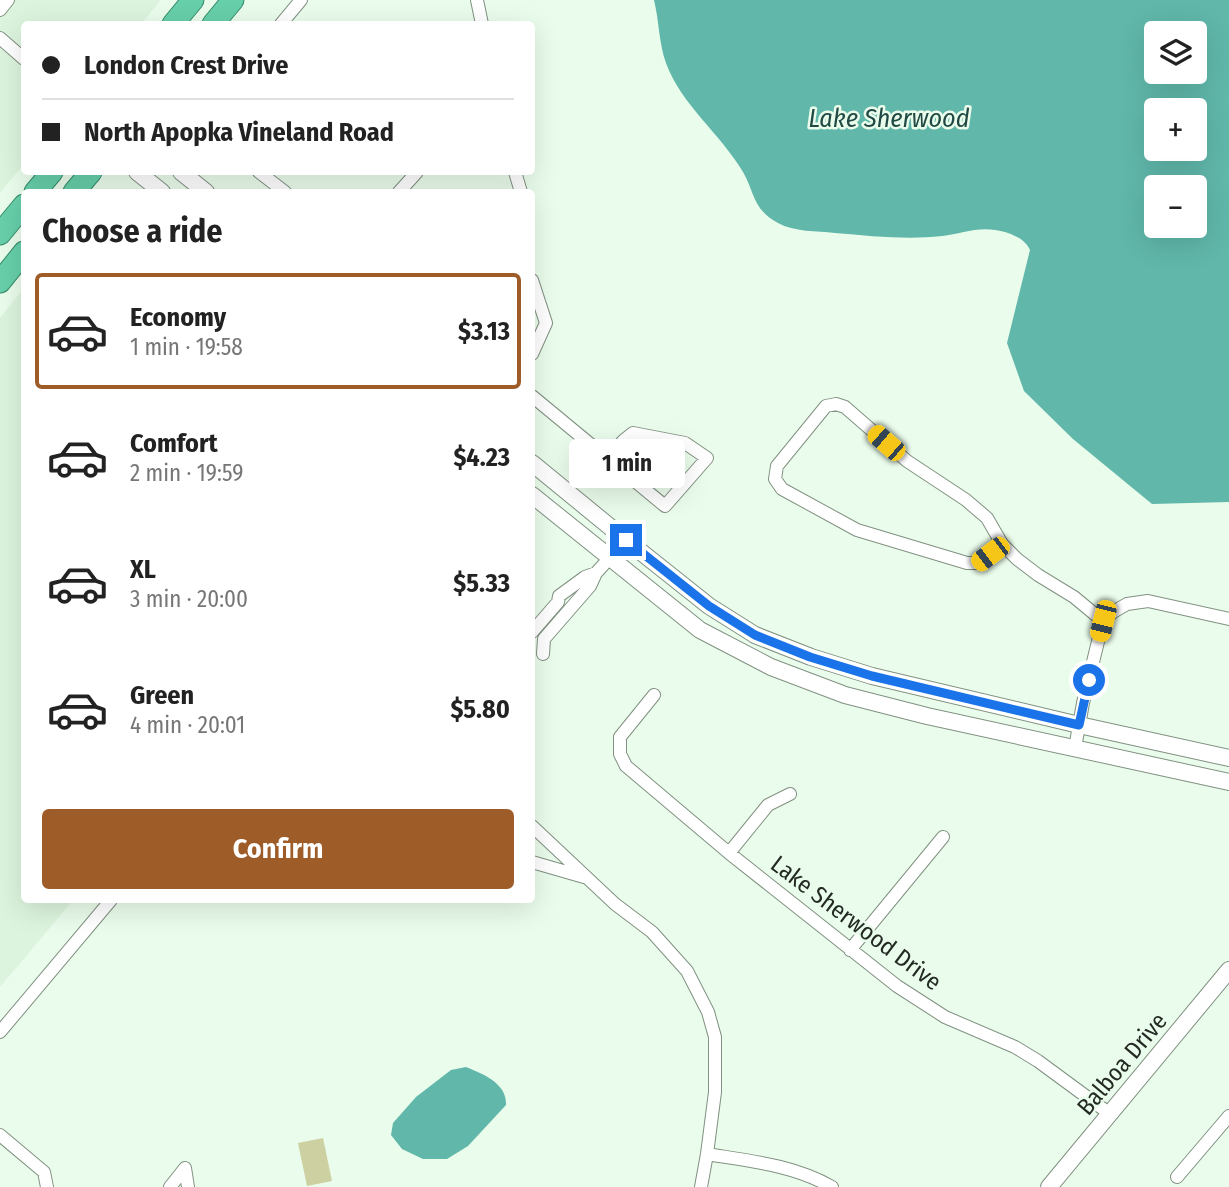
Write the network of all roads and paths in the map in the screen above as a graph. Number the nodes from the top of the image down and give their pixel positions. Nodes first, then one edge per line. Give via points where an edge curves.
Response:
1 (8, 0) edge
2 (193, 0) edge
3 (233, 0) edge
4 (301, 0) edge
5 (477, 0) edge
6 (0, 10) edge
7 (176, 21) edge
8 (215, 21) edge
9 (284, 21) edge
10 (481, 21) edge
11 (0, 38) edge
12 (21, 56) edge
13 (49, 175) edge
14 (88, 175) edge
15 (142, 175) edge
16 (185, 175) edge
17 (263, 175) edge
18 (414, 175) edge
19 (37, 189) edge
20 (77, 189) edge
21 (158, 189) edge
22 (202, 189) edge
23 (281, 189) edge
24 (402, 189) edge
25 (21, 209) edge
26 (0, 234) edge
27 (21, 256) edge
28 (0, 282) edge
29 (535, 289) edge
30 (535, 347) edge
31 (535, 399) edge
32 (607, 460) junction
33 (535, 465) edge
34 (535, 497) edge
35 (626, 540) junction
36 (1002, 544) junction
37 (610, 558) junction
38 (596, 573) junction
39 (1229, 619) edge
40 (1103, 621) junction
41 (535, 629) edge
42 (535, 647) edge
43 (654, 695) dead end
44 (1079, 725) junction
45 (1076, 748) junction
46 (1229, 758) edge
47 (1229, 782) edge
48 (790, 794) dead end
49 (535, 829) edge
50 (943, 837) dead end
51 (729, 853) junction
52 (535, 863) edge
53 (588, 878) junction
54 (108, 903) edge
55 (850, 950) junction
56 (1227, 977) edge
57 (0, 1032) edge
58 (1110, 1114) junction
59 (1229, 1116) edge
60 (0, 1135) edge
61 (707, 1154) junction
62 (1177, 1177) dead end
63 (47, 1187) edge
64 (170, 1187) edge
65 (188, 1187) edge
66 (701, 1187) edge
67 (832, 1187) edge
68 (1049, 1187) edge

1 - 6 street
2 - 7 highway
3 - 8 highway
4 - 9 street
5 - 10 street
11 - 12 street
13 - 19 highway
14 - 20 highway
15 - 21 street
16 - 22 street
17 - 23 street
18 - 24 street
25 - 26 highway
27 - 28 highway
29 - 30 street via 546,323
31 - 32 street
32 - 32 street via 633,433 685,443 707,458 665,506
33 - 35 street
34 - 37 street
35 - 37 street
35 - 44 street via 709,606 755,635 872,676
36 - 36 street via 987,518 967,500 907,461 845,407 826,406 777,466 775,480 782,489 856,530 967,563 978,563
36 - 40 street
37 - 38 street
37 - 45 street via 700,630 771,667 845,695
38 - 41 street via 559,596
38 - 42 street via 544,639 543,654
39 - 40 street via 1148,601 1127,604
40 - 44 street
43 - 51 street, Lake Sherwood Drive via 621,737 620,754 626,766
44 - 45 street
44 - 46 street
45 - 47 street
48 - 51 street via 768,805
49 - 53 street
50 - 55 street
51 - 55 street, Lake Sherwood Drive
52 - 53 street
53 - 61 street via 652,932 687,971 708,1012 715,1037 715,1092
54 - 57 street
55 - 58 street, Lake Sherwood Drive via 945,1017 1015,1046
56 - 58 street, Balboa Drive
58 - 68 street, Balboa Drive
59 - 62 street
60 - 63 street via 44,1172
61 - 66 street
61 - 67 street via 777,1165
64 - 65 street via 186,1168

